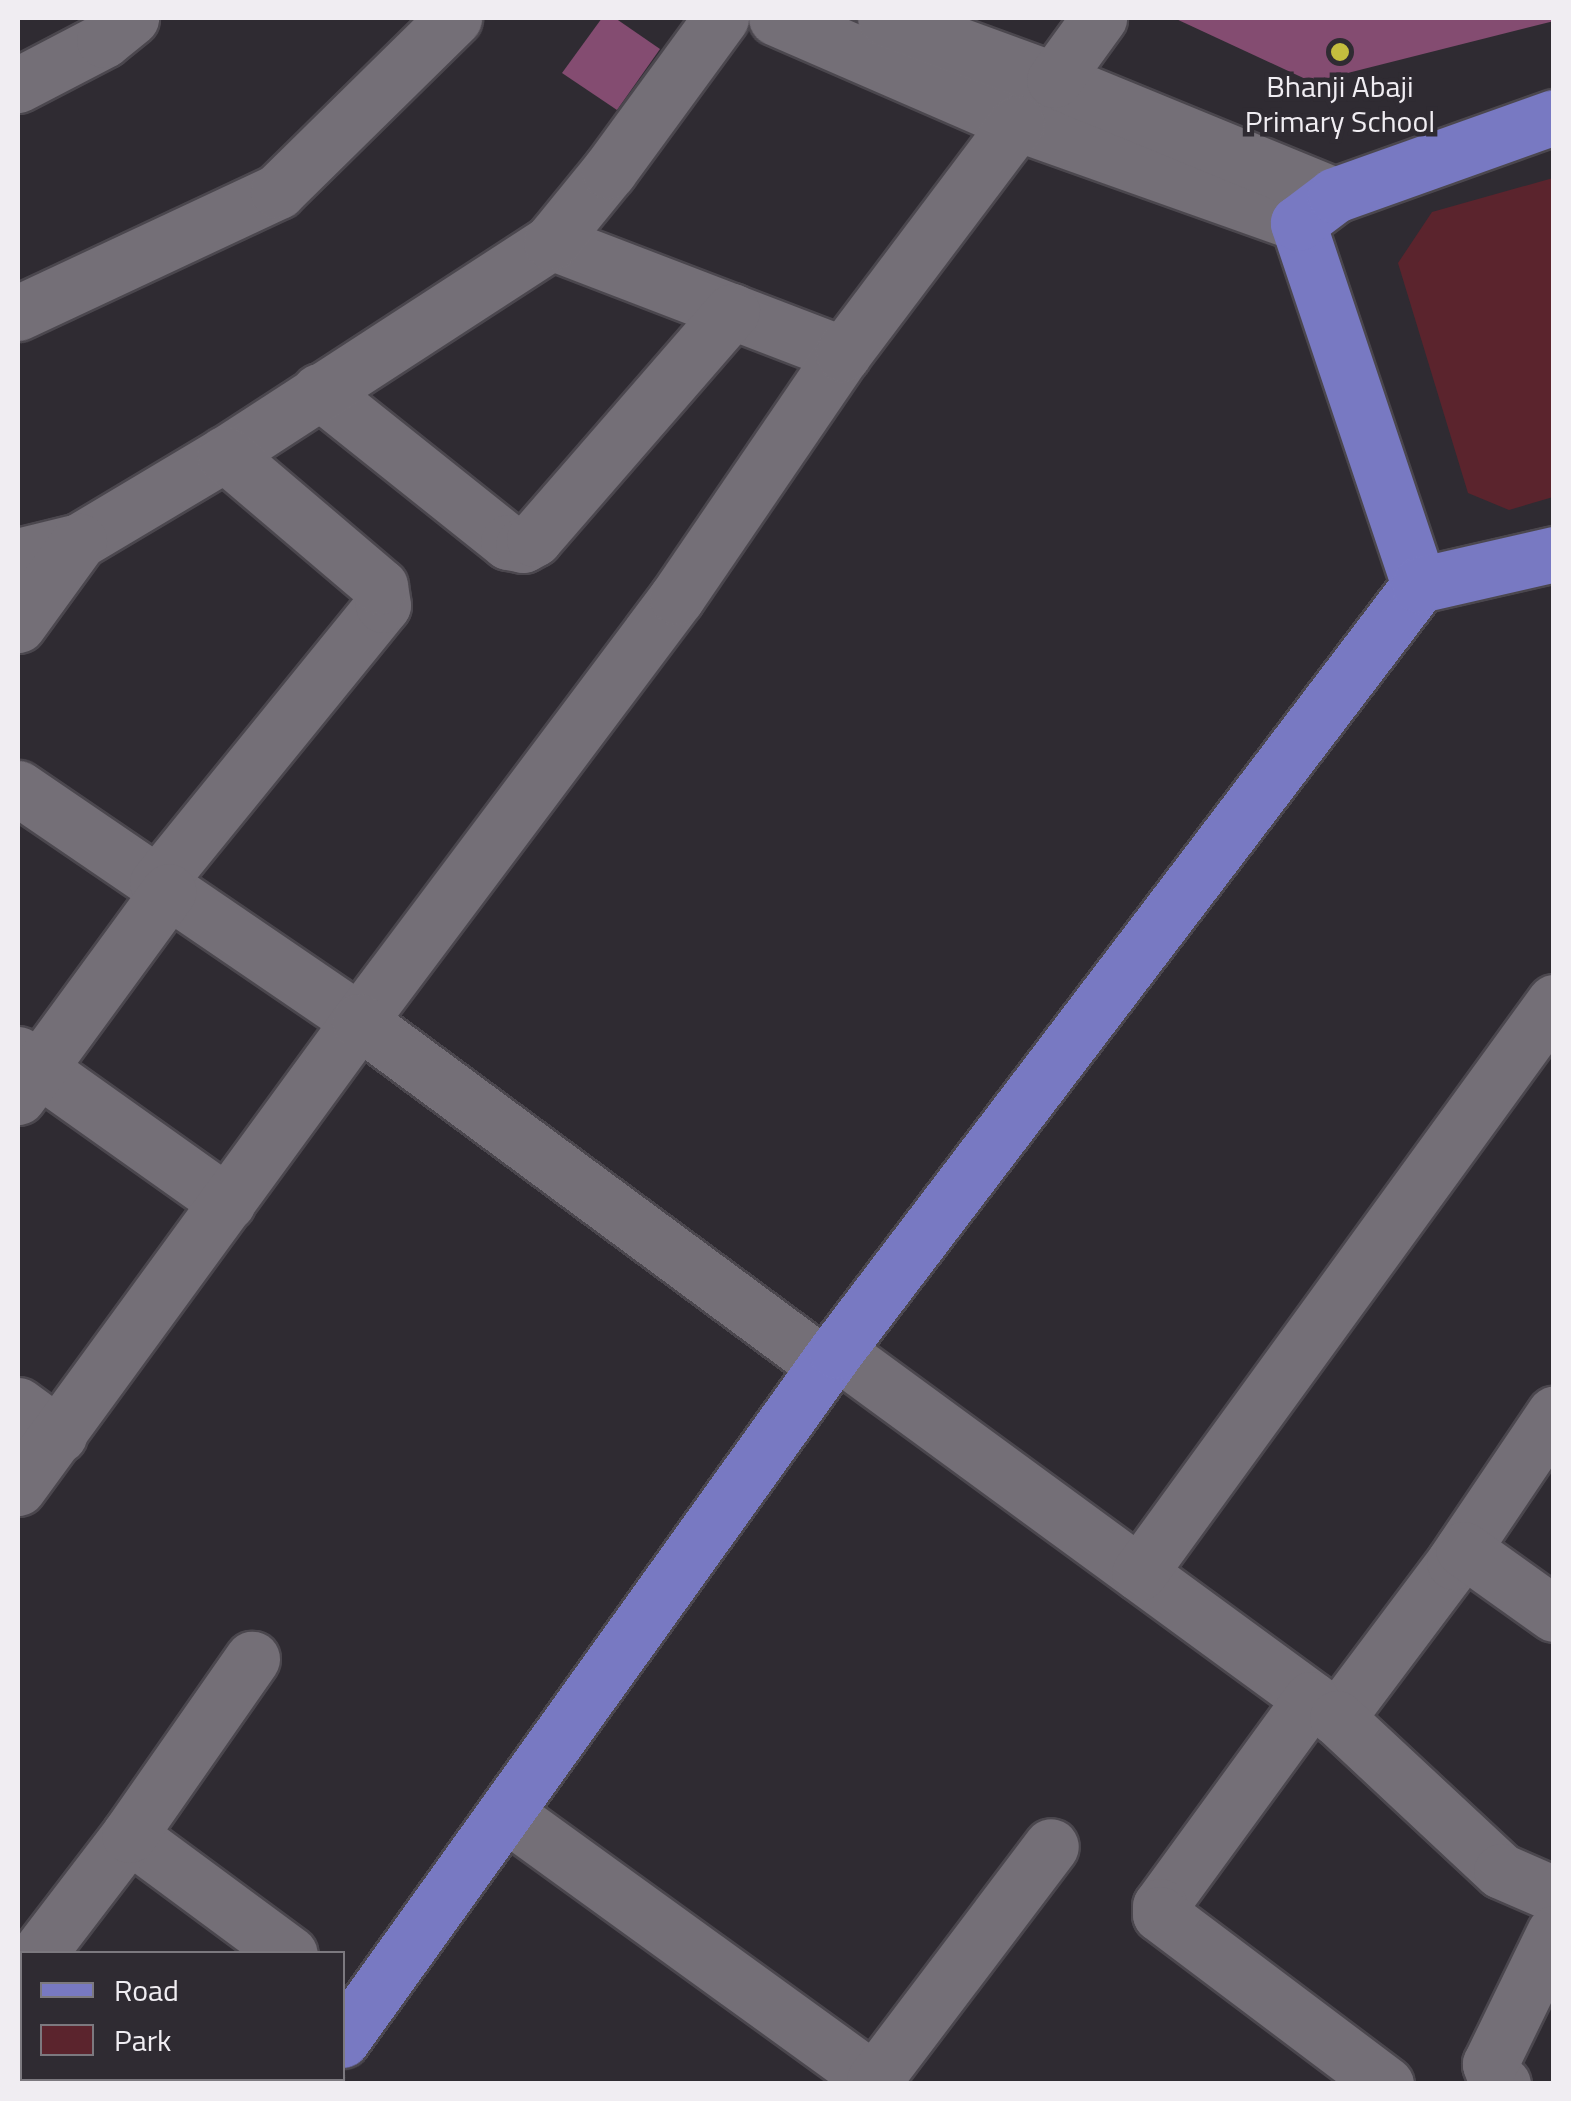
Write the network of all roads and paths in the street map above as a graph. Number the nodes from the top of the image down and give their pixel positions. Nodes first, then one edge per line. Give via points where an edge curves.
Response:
1 (131, 18) edge
2 (454, 18) edge
3 (721, 18) edge
4 (776, 18) edge
5 (885, 18) edge
6 (1099, 18) edge
7 (1054, 80) junction
8 (18, 85) edge
9 (1554, 117) edge
10 (1017, 123) junction
11 (1316, 209) junction
12 (551, 242) junction
13 (732, 311) junction
14 (18, 313) edge
15 (843, 354) junction
16 (319, 390) junction
17 (224, 454) junction
18 (80, 541) junction
19 (1554, 554) edge
20 (18, 556) edge
21 (1419, 585) junction
22 (18, 625) edge
23 (18, 788) edge
24 (163, 887) junction
25 (1554, 1002) edge
26 (359, 1021) junction
27 (25, 1073) edge
28 (228, 1203) junction
29 (831, 1358) junction
30 (1554, 1414) edge
31 (38, 1420) edge
32 (18, 1488) edge
33 (1463, 1548) junction
34 (1139, 1573) junction
35 (1554, 1614) edge
36 (252, 1659) dead end
37 (1324, 1709) junction
38 (505, 1812) junction
39 (129, 1835) junction
40 (1051, 1846) dead end
41 (1554, 1894) edge
42 (1554, 1933) edge
43 (40, 1951) edge
44 (286, 1951) edge
45 (350, 2014) edge
46 (876, 2082) edge
47 (1381, 2082) edge
48 (1494, 2082) edge

1 - 8 street via 104,40
2 - 14 street via 278,191
3 - 12 street
4 - 10 street
5 - 7 street
6 - 7 street
7 - 11 street
9 - 11 main road
10 - 11 street
10 - 15 street
11 - 21 main road
12 - 13 street
12 - 16 street
13 - 15 street
13 - 16 street via 523,545 508,542
15 - 26 street via 677,597
16 - 17 street
17 - 18 street
17 - 24 street via 380,586 383,604
18 - 20 street
18 - 22 street
19 - 21 main road
21 - 29 main road
23 - 24 street
24 - 26 street
24 - 27 street
25 - 34 street
26 - 28 street
26 - 29 street
27 - 28 street
28 - 31 street
29 - 34 street
29 - 38 main road
30 - 33 street
31 - 32 street
33 - 35 street
33 - 37 street
34 - 37 street
36 - 39 street
37 - 41 street via 1501,1871
37 - 47 street via 1160,1914
38 - 45 main road
38 - 46 street
39 - 43 street
39 - 44 street
40 - 46 street
42 - 48 street via 1490,2064

